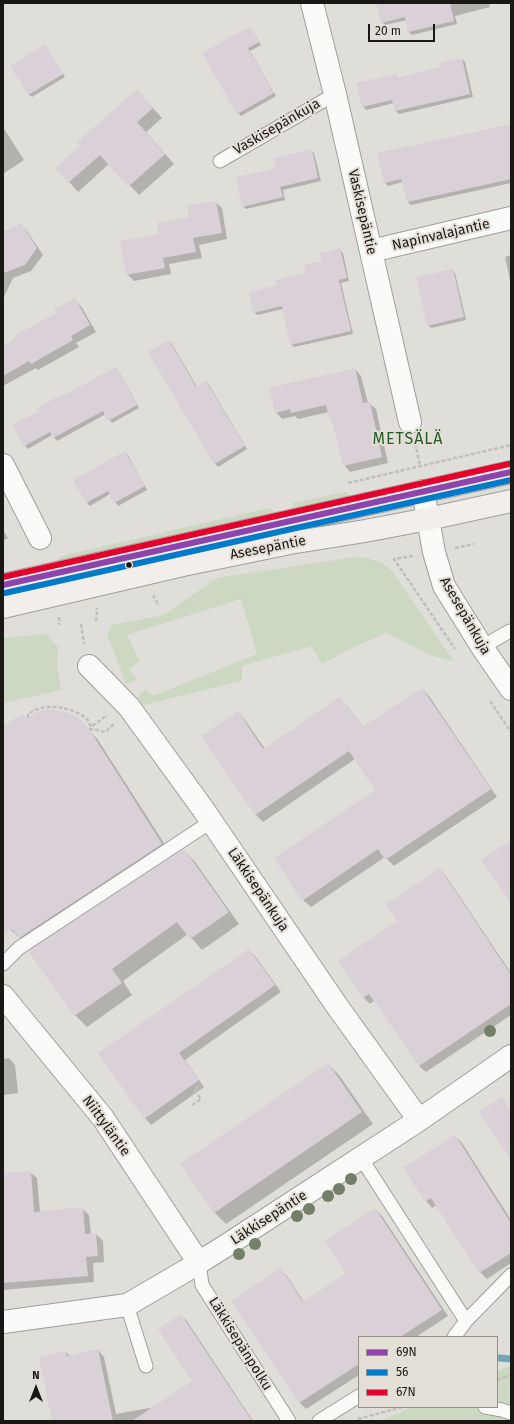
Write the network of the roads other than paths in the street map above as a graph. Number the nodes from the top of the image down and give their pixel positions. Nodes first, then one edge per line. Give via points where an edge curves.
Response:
1 (312, 3) edge
2 (335, 94) junction
3 (220, 161) dead end
4 (511, 218) edge
5 (371, 251) junction
6 (410, 422) dead end
7 (3, 465) edge
8 (511, 472) edge
9 (424, 490) junction
10 (511, 501) edge
11 (428, 519) junction
12 (40, 538) dead end
13 (3, 585) edge
14 (3, 607) edge
15 (510, 631) edge
16 (482, 647) junction
17 (89, 666) dead end
18 (511, 689) edge
19 (212, 821) junction
20 (3, 964) edge
21 (3, 996) edge
22 (12, 1017) edge
23 (511, 1056) edge
24 (419, 1120) junction
25 (361, 1158) junction
26 (199, 1263) junction
27 (511, 1275) edge
28 (127, 1305) junction
29 (466, 1321) junction
30 (3, 1322) edge
31 (455, 1336) edge
32 (146, 1366) dead end
33 (358, 1397) edge
34 (491, 1408) edge
35 (511, 1413) edge
36 (289, 1421) edge
37 (319, 1421) edge

1 - 2 street, Vaskisepäntie
2 - 3 lane, Vaskisepänkuja
2 - 5 street, Vaskisepäntie
4 - 5 street, Napinvalajantie
5 - 6 street, Vaskisepäntie
7 - 12 street
8 - 9 main road, Asesepäntie
9 - 11 street, Asesepänkuja
9 - 13 main road, Asesepäntie
10 - 11 main road, Asesepäntie
11 - 14 main road, Asesepäntie via 183,565
11 - 16 street, Asesepänkuja via 444,586
15 - 16 lane
16 - 18 street, Asesepänkuja
17 - 19 street, Läkkisepänkuja via 129,707
19 - 20 lane via 19,948
19 - 24 street, Läkkisepänkuja via 337,1006
21 - 22 street, Niittyläntie
22 - 26 street, Niittyläntie via 103,1118
23 - 24 street, Läkkisepäntie
24 - 25 street, Läkkisepäntie
25 - 26 street, Läkkisepäntie
25 - 29 lane
26 - 28 street, Läkkisepäntie
26 - 36 lane, Läkkisepänpolku via 202,1285
27 - 29 lane
28 - 30 street, Läkkisepäntie
28 - 32 lane
29 - 31 lane
33 - 37 lane
34 - 35 lane

